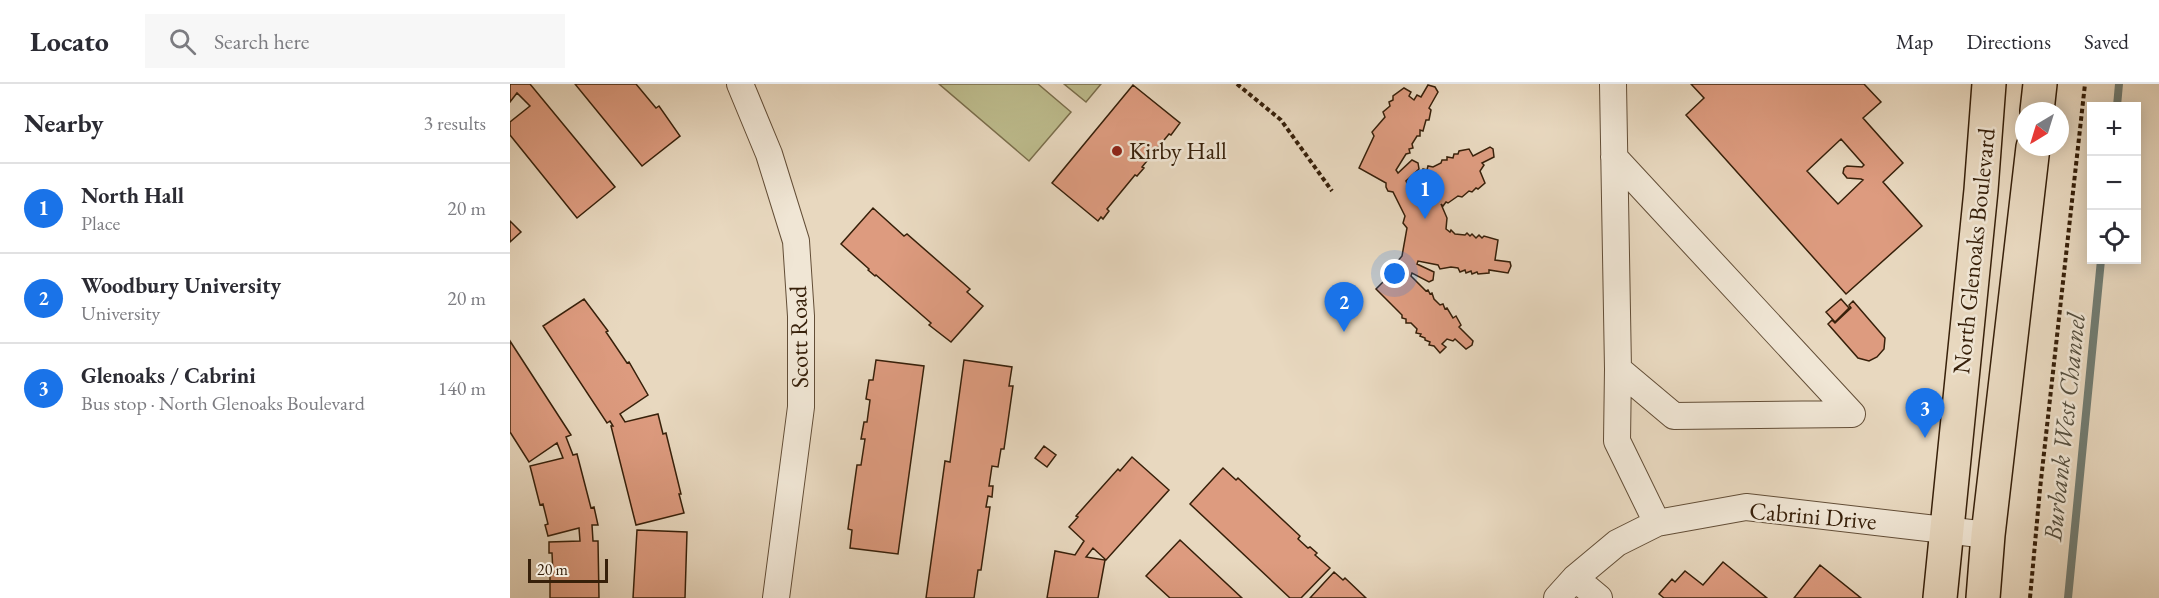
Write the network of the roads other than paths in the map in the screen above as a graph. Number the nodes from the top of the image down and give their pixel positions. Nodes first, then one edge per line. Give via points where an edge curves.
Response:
1 (740, 84) edge
2 (1613, 84) edge
3 (1989, 84) edge
4 (2040, 84) edge
5 (2038, 102) edge
6 (1614, 156) junction
7 (2031, 156) edge
8 (1618, 369) junction
9 (1657, 523) junction
10 (1945, 530) junction
11 (1988, 535) junction
12 (1575, 578) junction
13 (776, 598) edge
14 (1557, 598) edge
15 (1599, 598) edge
16 (1940, 598) edge
17 (1983, 598) edge

1 - 13 street, Scott Road via 769,154 796,241 801,407
2 - 6 street
3 - 10 main road, North Glenoaks Boulevard
4 - 5 main road
6 - 8 street
6 - 8 street via 1852,414 1674,416
7 - 11 main road, North Glenoaks Boulevard
8 - 9 street via 1617,441
9 - 10 street, Cabrini Drive via 1746,507
9 - 12 street, Cabrini Drive via 1617,543
10 - 11 street, Cabrini Drive
10 - 16 main road, North Glenoaks Boulevard
11 - 17 main road, North Glenoaks Boulevard
12 - 14 street, Cabrini Drive
12 - 15 street

